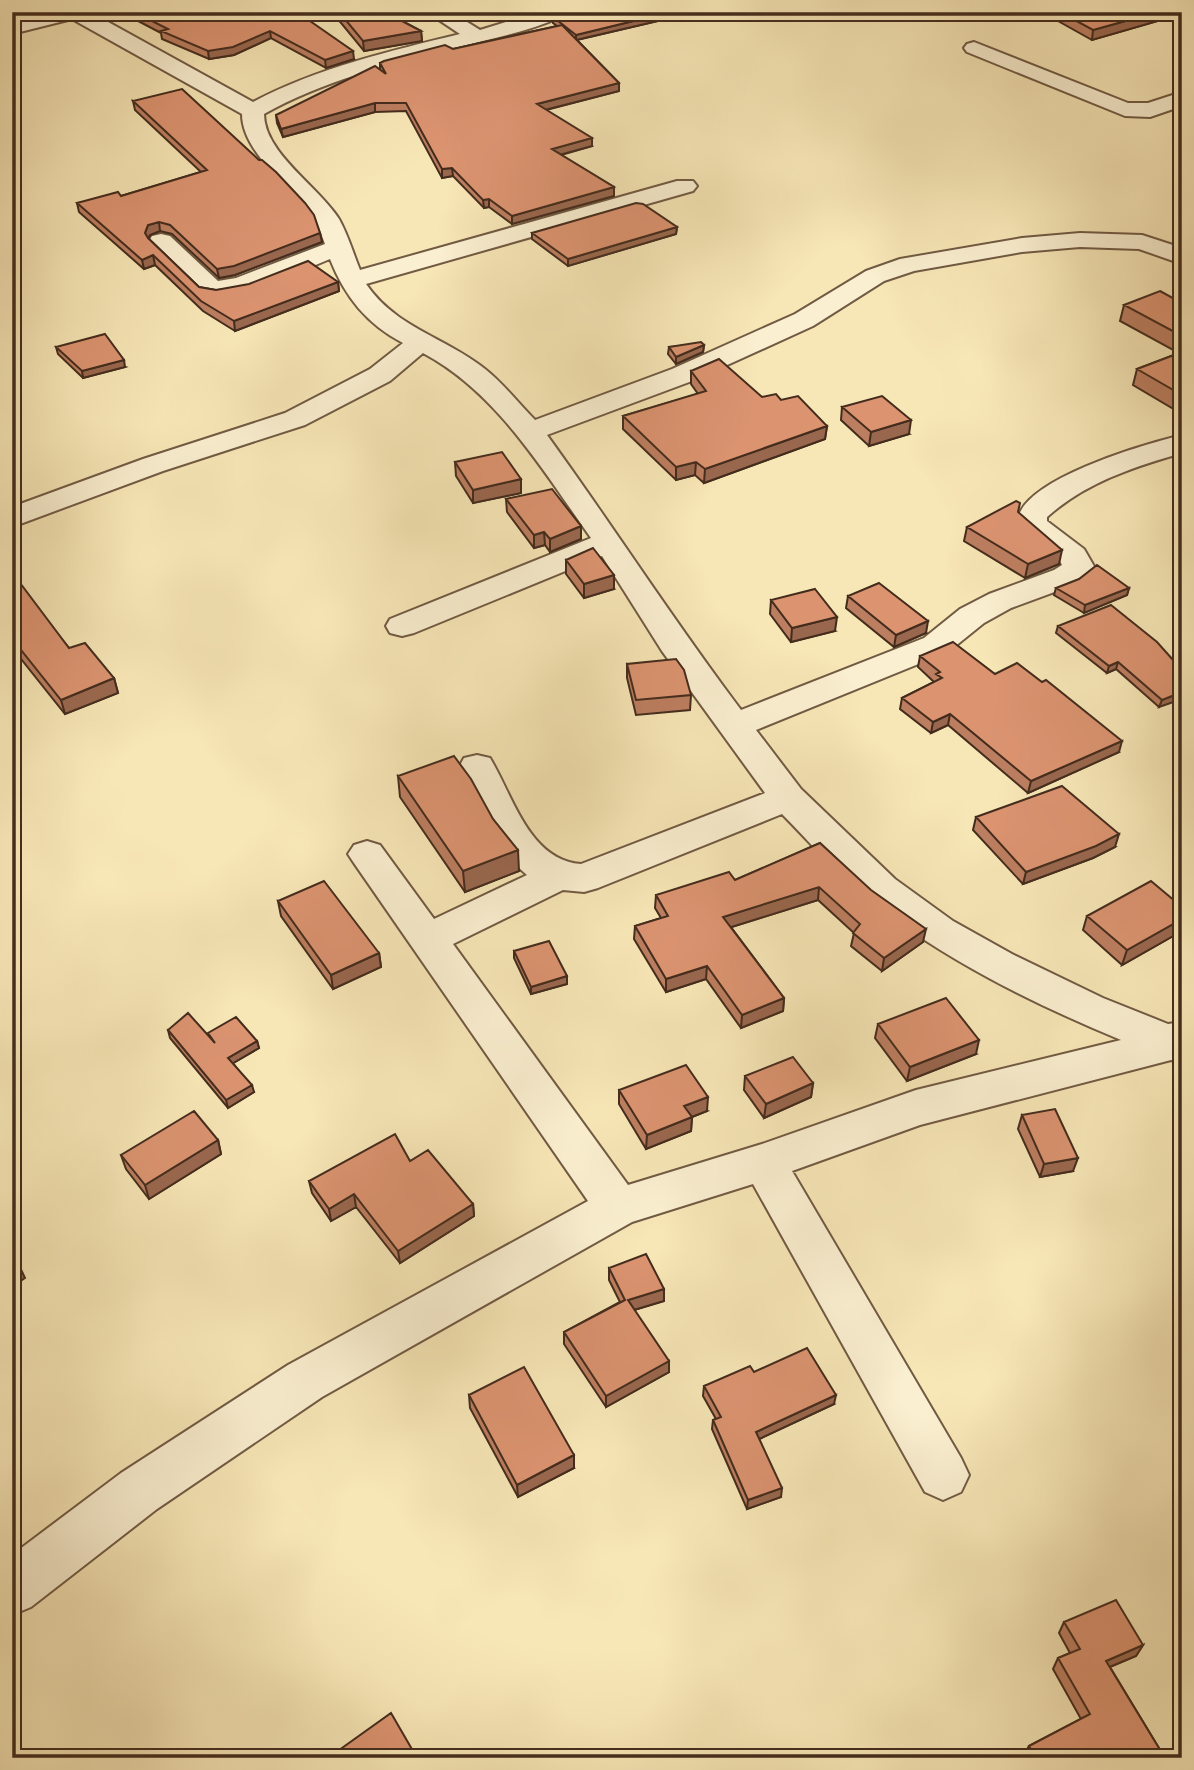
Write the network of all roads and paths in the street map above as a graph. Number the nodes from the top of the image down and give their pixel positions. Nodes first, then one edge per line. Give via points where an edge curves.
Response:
1 (75, 12) edge
2 (437, 12) edge
3 (556, 12) edge
4 (12, 28) edge
5 (477, 36) junction
6 (974, 48) dead end
7 (1182, 98) edge
8 (253, 111) junction
9 (685, 186) dead end
10 (162, 241) dead end
11 (339, 247) junction
12 (1182, 257) edge
13 (351, 280) junction
14 (419, 343) junction
15 (530, 432) junction
16 (1182, 444) edge
17 (12, 518) edge
18 (609, 542) junction
19 (402, 626) dead end
20 (735, 725) junction
21 (477, 767) dead end
22 (788, 797) junction
23 (368, 854) dead end
24 (558, 876) junction
25 (428, 939) junction
26 (1179, 1040) edge
27 (764, 1162) junction
28 (618, 1207) junction
29 (943, 1475) dead end
30 (12, 1588) edge

1 - 4 street
1 - 8 street
2 - 5 street
3 - 5 street
5 - 8 street via 319,82
6 - 7 street via 1125,108 1150,110
8 - 11 street via 253,125 271,154 328,221
9 - 13 street
10 - 11 street via 212,290 242,285
11 - 13 street
12 - 15 street via 1142,242 1080,240 909,264 875,276 804,320 682,375
13 - 14 street via 370,308
14 - 15 street via 477,376
14 - 17 street via 380,375 295,419
15 - 18 street
16 - 20 street via 1079,480 1052,495 1032,515 1032,524 1073,556 1079,568 1065,577 1000,601 972,616 936,645
18 - 19 street
18 - 20 street via 674,644
20 - 22 street
21 - 24 street via 521,847 532,861
22 - 24 street via 584,878
22 - 26 street via 881,889 939,931 1088,1009
23 - 25 street
24 - 25 street
25 - 28 street
26 - 27 street via 916,1108
27 - 28 street
27 - 29 street
28 - 30 street via 305,1381 139,1491

